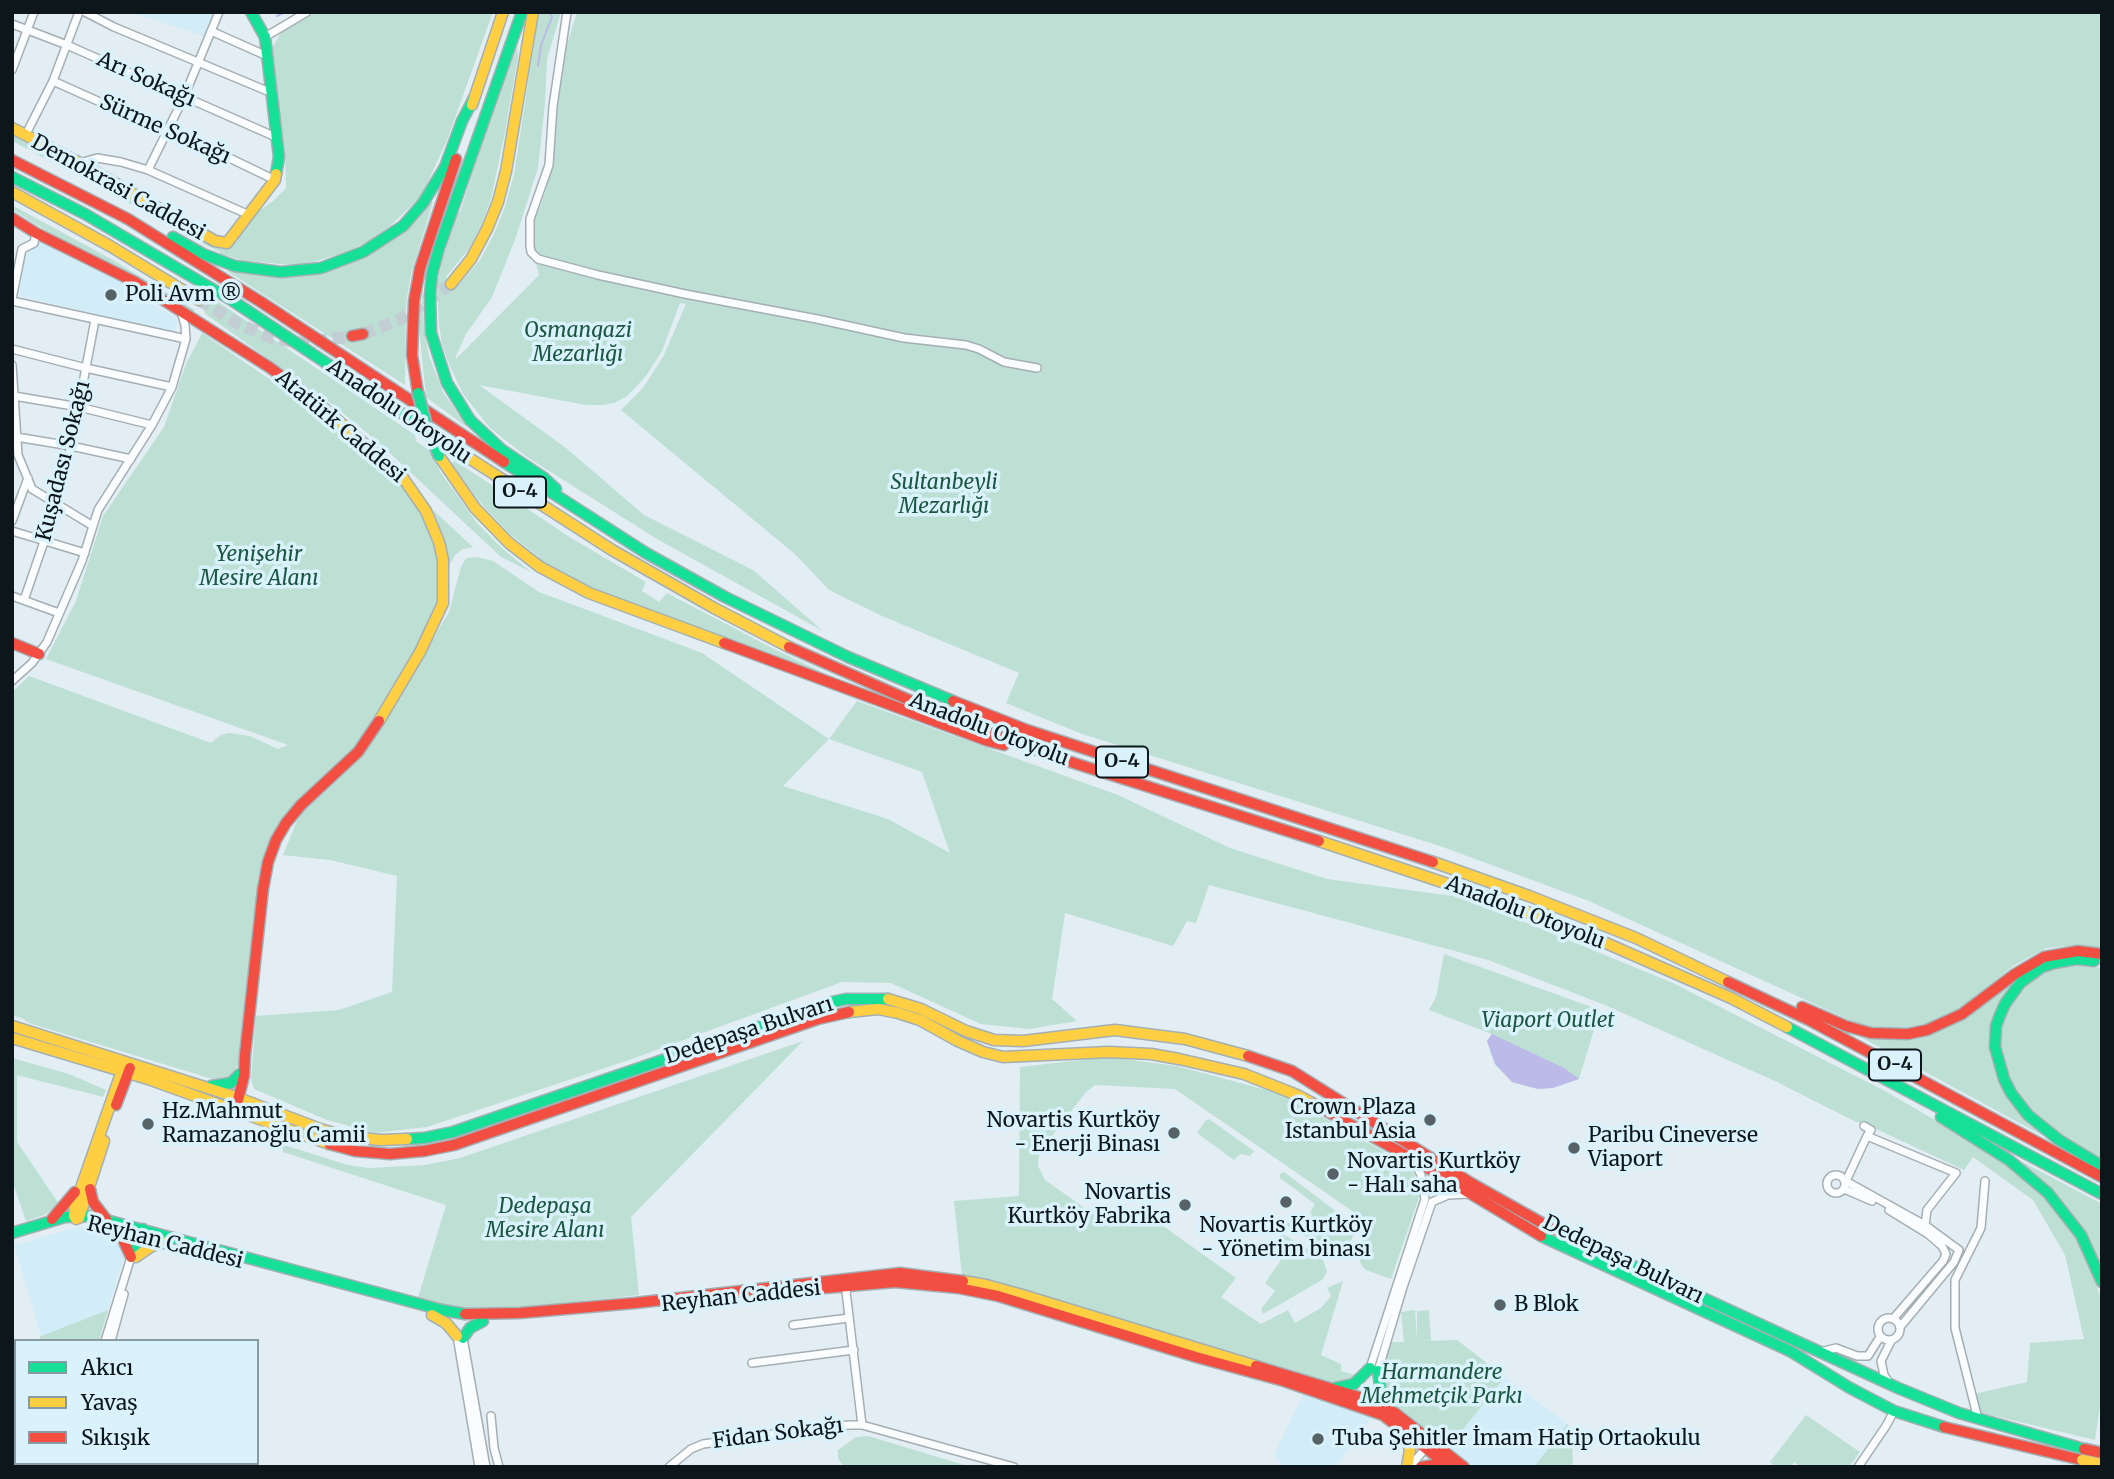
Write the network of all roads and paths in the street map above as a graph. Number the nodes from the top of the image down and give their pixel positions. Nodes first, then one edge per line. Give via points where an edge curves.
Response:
1 (34, 12) edge
2 (79, 12) edge
3 (85, 12) edge
4 (219, 12) edge
5 (251, 12) edge
6 (307, 12) edge
7 (503, 12) edge
8 (522, 12) edge
9 (533, 12) edge
10 (567, 12) edge
11 (12, 24) edge
12 (28, 28) junction
13 (211, 31) junction
14 (265, 37) junction
15 (66, 45) junction
16 (267, 56) junction
17 (197, 62) junction
18 (12, 70) edge
19 (53, 81) junction
20 (272, 93) junction
21 (184, 97) junction
22 (474, 98) junction
23 (12, 128) edge
24 (167, 132) junction
25 (24, 136) junction
26 (278, 138) junction
27 (12, 160) edge
28 (80, 163) junction
29 (148, 170) junction
30 (12, 177) edge
31 (275, 180) junction
32 (12, 192) edge
33 (247, 214) junction
34 (12, 218) edge
35 (128, 219) junction
36 (36, 233) junction
37 (451, 284) tunnel mouth
38 (12, 300) edge
39 (199, 300) tunnel mouth
40 (180, 310) junction
41 (95, 320) junction
42 (186, 339) junction
43 (12, 349) edge
44 (12, 365) edge
45 (86, 368) junction
46 (1037, 368) dead end
47 (172, 387) junction
48 (14, 396) junction
49 (79, 407) junction
50 (152, 425) junction
51 (16, 437) junction
52 (71, 446) junction
53 (15, 454) edge
54 (131, 459) junction
55 (28, 478) junction
56 (57, 504) junction
57 (582, 513) junction
58 (12, 521) edge
59 (93, 526) junction
60 (12, 531) edge
61 (46, 540) junction
62 (85, 553) junction
63 (12, 596) edge
64 (24, 600) junction
65 (59, 613) junction
66 (12, 643) edge
67 (39, 653) junction
68 (12, 681) edge
69 (1055, 757) junction
70 (2102, 954) edge
71 (1685, 960) junction
72 (2102, 962) edge
73 (12, 1026) edge
74 (1098, 1031) junction
75 (1132, 1031) junction
76 (12, 1038) edge
77 (1096, 1052) junction
78 (1130, 1052) junction
79 (92, 1062) junction
80 (1274, 1063) junction
81 (126, 1069) junction
82 (242, 1075) junction
83 (1299, 1075) junction
84 (148, 1079) junction
85 (1262, 1081) junction
86 (204, 1087) junction
87 (1906, 1088) junction
88 (118, 1091) junction
89 (1288, 1091) junction
90 (236, 1097) junction
91 (259, 1105) junction
92 (231, 1110) junction
93 (1864, 1126) dead end
94 (1867, 1136) junction
95 (1411, 1158) junction
96 (2102, 1166) edge
97 (84, 1177) junction
98 (2102, 1177) edge
99 (1984, 1181) dead end
100 (1845, 1184) junction
101 (90, 1188) junction
102 (2102, 1194) edge
103 (1474, 1195) junction
104 (78, 1217) junction
105 (49, 1221) junction
106 (108, 1222) junction
107 (1925, 1224) junction
108 (142, 1232) junction
109 (12, 1233) edge
110 (12, 1240) edge
111 (167, 1242) junction
112 (1953, 1245) junction
113 (1946, 1252) junction
114 (1958, 1256) junction
115 (134, 1257) junction
116 (845, 1282) junction
117 (2102, 1282) edge
118 (432, 1315) junction
119 (849, 1318) junction
120 (458, 1319) junction
121 (1893, 1319) junction
122 (482, 1321) junction
123 (793, 1325) dead end
124 (1900, 1327) junction
125 (460, 1337) junction
126 (1880, 1337) junction
127 (105, 1339) edge
128 (112, 1339) edge
129 (1891, 1341) junction
130 (853, 1350) junction
131 (1820, 1352) junction
132 (752, 1363) dead end
133 (1847, 1364) junction
134 (1374, 1370) junction
135 (1842, 1382) junction
136 (1891, 1385) junction
137 (1328, 1388) junction
138 (1364, 1402) junction
139 (1894, 1411) junction
140 (1395, 1413) junction
141 (1959, 1413) junction
142 (491, 1416) dead end
143 (1978, 1419) junction
144 (862, 1425) junction
145 (1949, 1428) junction
146 (1404, 1431) junction
147 (2102, 1442) edge
148 (1428, 1445) junction
149 (2083, 1454) junction
150 (2102, 1455) edge
151 (1448, 1465) edge
152 (2099, 1466) edge
153 (479, 1467) edge
154 (486, 1467) edge
155 (499, 1467) edge
156 (669, 1467) edge
157 (1014, 1467) edge
158 (1408, 1467) edge
159 (1421, 1467) edge
160 (1464, 1467) edge
161 (1858, 1467) edge

1 - 12 street
2 - 15 street
3 - 17 street
4 - 13 street
5 - 14 main road
6 - 14 street
7 - 22 main road
8 - 57 main road via 439,248 430,295 431,333 446,383 470,419
9 - 37 main road via 498,202 471,259
10 - 46 street via 549,165 530,219 531,252 537,259 905,338 966,345 1004,362
11 - 12 street, Arı Sokağı
12 - 15 street, Arı Sokağı
12 - 18 street
13 - 16 street
13 - 17 street
14 - 16 main road
15 - 19 street
15 - 21 street, Arı Sokağı
16 - 20 main road
17 - 20 street
17 - 21 street
19 - 24 street, Sürme Sokağı
19 - 25 street
20 - 26 main road
21 - 24 street
21 - 26 street, Arı Sokağı
22 - 35 main road via 445,167 423,203 403,226 343,261 291,272 235,266 156,227
22 - 69 main road, bridge via 420,268 412,355 426,424 439,456 475,508 540,567 589,593 988,741
23 - 25 main road, Demokrasi Caddesi
24 - 29 street
24 - 31 street, Sürme Sokağı
25 - 28 main road, Demokrasi Caddesi
26 - 31 main road
27 - 35 main road, Anadolu Otoyolu / O-4
28 - 29 street via 97,158
28 - 33 main road, Demokrasi Caddesi via 215,241 227,243
29 - 33 street
30 - 69 main road, Anadolu Otoyolu / O-4 via 233,301 551,512 713,608 872,685
31 - 33 main road
32 - 39 main road
34 - 36 main road, Atatürk Caddesi
35 - 57 main road, Anadolu Otoyolu / O-4
36 - 38 street via 34,243 22,249
36 - 40 main road, Atatürk Caddesi
38 - 41 street
40 - 42 street
40 - 82 main road, Atatürk Caddesi via 319,404 403,478 426,511 443,561 443,603 412,664 358,752 301,805 272,851 262,889
41 - 42 street
41 - 45 street, Kuşadası Sokağı
42 - 47 street
43 - 45 street
44 - 48 street
45 - 47 street
45 - 49 street, Kuşadası Sokağı
47 - 50 street
48 - 49 street
48 - 51 street
49 - 50 street
49 - 52 street, Kuşadası Sokağı
50 - 54 street
51 - 52 street
51 - 53 street
52 - 54 street
52 - 56 street, Kuşadası Sokağı
53 - 55 street
54 - 59 street via 98,510
55 - 56 street via 32,489
55 - 58 street
56 - 59 street
56 - 61 street, Kuşadası Sokağı
57 - 71 main road, Anadolu Otoyolu / O-4 via 725,597 920,688 1101,755 1529,896
59 - 62 street
60 - 61 street
61 - 62 street
61 - 64 street, Kuşadası Sokağı
62 - 65 street
63 - 64 street
64 - 65 street
65 - 67 street
66 - 67 main road
67 - 68 street
69 - 87 main road, Anadolu Otoyolu / O-4 via 1499,901 1731,998
70 - 71 main road via 2078,951 2043,957 1962,1014 1908,1034 1887,1035 1846,1026
71 - 98 main road, Anadolu Otoyolu / O-4 via 1810,1020
72 - 96 main road via 2066,961 2030,975 2005,1004 1996,1026 1995,1047 2004,1079 2028,1115
73 - 81 main road, Dedepaşa Bulvarı
74 - 75 main road, Dedepaşa Bulvarı
74 - 77 main road via 1106,1043
74 - 91 main road, Dedepaşa Bulvarı via 994,1040 890,999 858,998 832,1002 424,1139 346,1136
75 - 78 main road via 1121,1038
75 - 80 main road, Dedepaşa Bulvarı via 1185,1039
76 - 79 main road, Dedepaşa Bulvarı
77 - 78 main road, Dedepaşa Bulvarı
77 - 92 main road, Dedepaşa Bulvarı via 1003,1057 920,1020 878,1009 857,1010 818,1019 431,1150 355,1151
78 - 85 main road, Dedepaşa Bulvarı via 1179,1059
79 - 81 main road, Dedepaşa Bulvarı
79 - 88 main road via 110,1076
80 - 83 main road, Dedepaşa Bulvarı
80 - 85 main road via 1273,1077
81 - 84 main road, Dedepaşa Bulvarı
81 - 86 main road, Dedepaşa Bulvarı
81 - 88 main road
82 - 86 main road via 231,1083
82 - 90 main road, Atatürk Caddesi
82 - 91 main road
83 - 89 main road via 1286,1081
83 - 131 main road, Dedepaşa Bulvarı via 1551,1228
84 - 88 main road
84 - 92 main road, Dedepaşa Bulvarı
85 - 89 main road, Dedepaşa Bulvarı
86 - 90 main road, Dedepaşa Bulvarı
87 - 102 main road, Anadolu Otoyolu / O-4
87 - 117 main road via 2049,1193 2081,1235
88 - 97 main road
88 - 101 main road
89 - 95 main road, Dedepaşa Bulvarı
90 - 91 main road, Dedepaşa Bulvarı
90 - 92 main road, Atatürk Caddesi
93 - 94 street via 1871,1130
94 - 100 street
94 - 107 street via 1956,1174 1927,1210
95 - 103 main road, Dedepaşa Bulvarı
95 - 134 street via 1421,1175 1424,1199
97 - 104 main road via 75,1205
97 - 105 main road
99 - 143 street via 1981,1228 1955,1280 1955,1328
100 - 107 street
100 - 113 street via 1928,1234
101 - 104 main road
101 - 106 main road via 93,1202
103 - 134 street via 1453,1194 1432,1202
103 - 135 main road, Dedepaşa Bulvarı via 1542,1237 1790,1351
104 - 105 main road, Reyhan Caddesi
104 - 106 main road
104 - 110 main road, Reyhan Caddesi
105 - 109 main road, Reyhan Caddesi
106 - 108 main road
106 - 115 main road
107 - 112 street
108 - 111 main road, Reyhan Caddesi
108 - 115 main road
108 - 120 main road
111 - 115 main road
111 - 118 main road, Reyhan Caddesi
112 - 113 street
112 - 114 street
113 - 114 street via 1951,1258
113 - 121 street via 1944,1262
114 - 124 street
115 - 127 street
115 - 128 street
116 - 119 street
116 - 120 main road, Reyhan Caddesi
116 - 122 main road, Reyhan Caddesi
116 - 137 main road, Reyhan Caddesi via 900,1273 986,1285
116 - 138 main road, Reyhan Caddesi via 895,1282 998,1296 1175,1351
118 - 120 main road, Reyhan Caddesi
118 - 125 main road
119 - 123 street
119 - 130 street
120 - 122 main road, Reyhan Caddesi
120 - 125 main road
121 - 124 street
121 - 126 street via 1879,1323
122 - 125 main road
124 - 129 street
125 - 153 street
125 - 154 street
126 - 129 street
126 - 131 street via 1868,1356 1836,1348
129 - 136 street via 1881,1361
130 - 132 street
130 - 144 street
131 - 133 main road, Dedepaşa Bulvarı
133 - 135 main road via 1838,1369
133 - 136 main road, Dedepaşa Bulvarı
134 - 137 main road via 1354,1384
134 - 138 main road
134 - 140 main road via 1381,1394
135 - 139 main road, Dedepaşa Bulvarı
136 - 141 main road, Dedepaşa Bulvarı
137 - 138 main road, Reyhan Caddesi
138 - 140 main road, Reyhan Caddesi
138 - 146 main road, Reyhan Caddesi
139 - 145 main road, Dedepaşa Bulvarı
139 - 161 street
140 - 148 main road, Reyhan Caddesi
141 - 143 main road, Dedepaşa Bulvarı
141 - 145 main road via 1962,1424
142 - 155 street
143 - 149 main road, Dedepaşa Bulvarı
144 - 156 street, Fidan Sokağı via 713,1441
144 - 157 street, Fidan Sokağı
145 - 149 main road, Dedepaşa Bulvarı
146 - 148 main road, Reyhan Caddesi
146 - 158 main road via 1409,1441
147 - 152 main road
148 - 151 main road, Reyhan Caddesi
148 - 158 street
148 - 160 main road, Reyhan Caddesi
149 - 150 main road, bridge
149 - 152 main road, bridge
150 - 152 main road
151 - 159 main road

